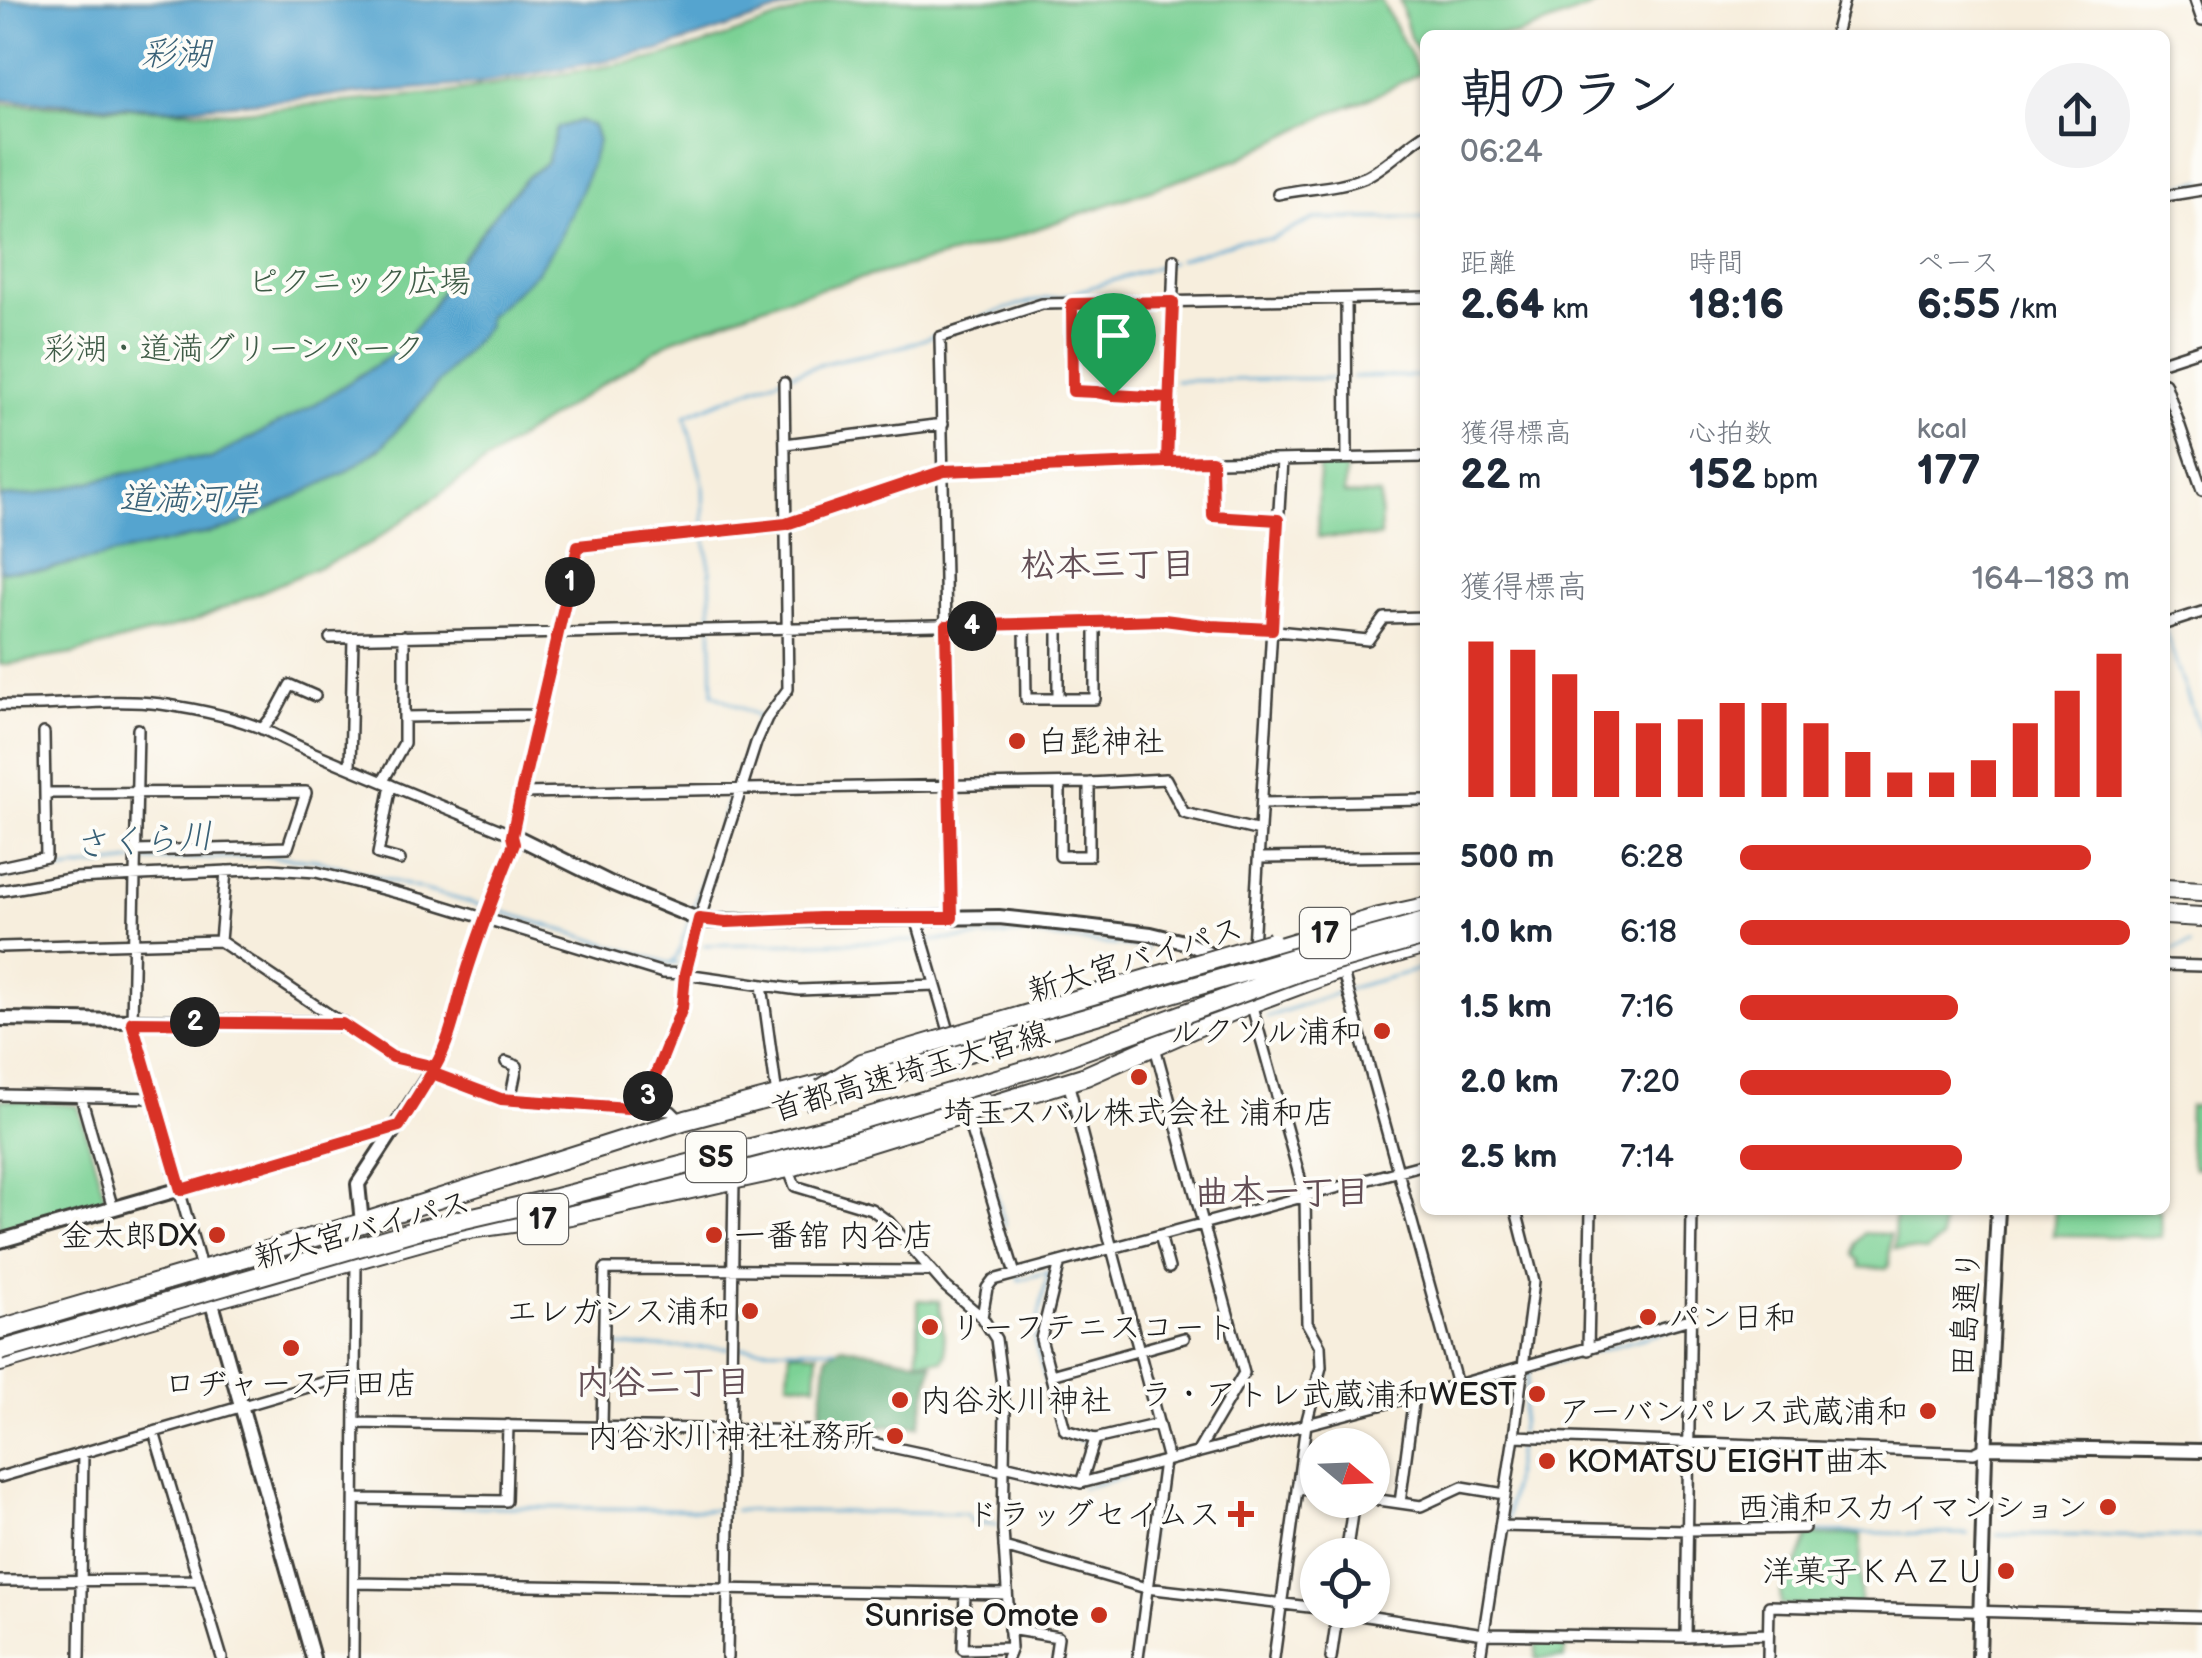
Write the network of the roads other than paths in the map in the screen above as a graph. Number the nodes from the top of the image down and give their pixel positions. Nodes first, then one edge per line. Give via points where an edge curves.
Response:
1 (1844, 0) edge
2 (2195, 0) edge
3 (2202, 20) edge
4 (1836, 30) edge
5 (1420, 138) edge
6 (2202, 190) edge
7 (1278, 194) dead end
8 (2170, 195) edge
9 (1174, 260) dead end
10 (1420, 297) edge
11 (1346, 299) junction
12 (1173, 302) junction
13 (1072, 304) junction
14 (2202, 349) edge
15 (2170, 360) edge
16 (784, 383) dead end
17 (2170, 396) edge
18 (1169, 398) junction
19 (2174, 407) junction
20 (2170, 412) edge
21 (943, 424) junction
22 (785, 444) junction
23 (1420, 457) edge
24 (1347, 458) junction
25 (1282, 460) junction
26 (1212, 461) junction
27 (1167, 462) junction
28 (944, 471) junction
29 (2202, 490) edge
30 (1278, 520) junction
31 (786, 524) junction
32 (2202, 612) edge
33 (1420, 617) edge
34 (2170, 622) edge
35 (1058, 624) junction
36 (1095, 624) junction
37 (1025, 625) junction
38 (946, 626) junction
39 (787, 628) junction
40 (1272, 629) junction
41 (558, 632) junction
42 (404, 636) junction
43 (330, 638) dead end
44 (353, 638) junction
45 (315, 696) dead end
46 (1058, 699) junction
47 (0, 705) edge
48 (539, 715) junction
49 (404, 717) junction
50 (138, 729) dead end
51 (262, 729) junction
52 (44, 733) dead end
53 (350, 767) junction
54 (387, 783) junction
55 (1088, 783) junction
56 (1060, 784) junction
57 (950, 786) junction
58 (735, 790) junction
59 (137, 791) junction
60 (44, 793) junction
61 (521, 793) junction
62 (1420, 800) edge
63 (1262, 802) junction
64 (1260, 831) junction
65 (512, 836) junction
66 (136, 853) junction
67 (1420, 856) edge
68 (1258, 858) junction
69 (400, 860) dead end
70 (0, 867) edge
71 (136, 871) junction
72 (226, 871) junction
73 (2170, 889) edge
74 (2170, 890) edge
75 (0, 892) edge
76 (2202, 892) edge
77 (2202, 902) edge
78 (1420, 908) edge
79 (2170, 914) edge
80 (485, 917) junction
81 (694, 917) junction
82 (2202, 917) edge
83 (916, 918) junction
84 (952, 918) junction
85 (1375, 918) junction
86 (1420, 923) edge
87 (2170, 924) edge
88 (2202, 926) edge
89 (1420, 937) edge
90 (220, 941) junction
91 (1188, 943) junction
92 (134, 944) junction
93 (0, 948) edge
94 (1420, 948) edge
95 (1253, 955) junction
96 (1226, 963) junction
97 (2170, 966) edge
98 (2202, 966) edge
99 (686, 972) junction
100 (1175, 978) junction
101 (1346, 983) junction
102 (935, 985) junction
103 (762, 986) junction
104 (1251, 1003) junction
105 (0, 1019) edge
106 (132, 1022) junction
107 (342, 1024) junction
108 (953, 1046) junction
109 (1154, 1047) junction
110 (506, 1062) dead end
111 (433, 1070) junction
112 (1077, 1079) junction
113 (0, 1096) edge
114 (80, 1096) junction
115 (777, 1096) junction
116 (155, 1098) junction
117 (510, 1100) junction
118 (803, 1100) junction
119 (642, 1109) junction
120 (966, 1114) junction
121 (681, 1122) junction
122 (399, 1126) junction
123 (1420, 1165) edge
124 (788, 1168) junction
125 (1398, 1171) junction
126 (734, 1180) junction
127 (181, 1190) junction
128 (1305, 1196) junction
129 (556, 1198) junction
130 (113, 1209) junction
131 (1517, 1215) edge
132 (1592, 1215) edge
133 (1692, 1215) edge
134 (1998, 1215) edge
135 (362, 1223) junction
136 (1204, 1224) junction
137 (1160, 1235) junction
138 (0, 1242) edge
139 (1112, 1248) junction
140 (356, 1258) junction
141 (1060, 1262) junction
142 (1169, 1268) dead end
143 (732, 1270) junction
144 (202, 1271) junction
145 (931, 1271) junction
146 (1015, 1274) junction
147 (210, 1300) junction
148 (982, 1316) junction
149 (1690, 1320) junction
150 (0, 1329) edge
151 (0, 1338) edge
152 (1184, 1338) dead end
153 (1588, 1350) junction
154 (0, 1351) edge
155 (1140, 1352) junction
156 (0, 1362) edge
157 (1523, 1366) junction
158 (356, 1373) junction
159 (1050, 1375) junction
160 (1457, 1386) junction
161 (1414, 1396) junction
162 (240, 1407) junction
163 (356, 1422) junction
164 (1159, 1424) junction
165 (1306, 1424) junction
166 (508, 1426) junction
167 (602, 1427) junction
168 (730, 1430) junction
169 (154, 1432) junction
170 (1514, 1436) junction
171 (1095, 1439) junction
172 (1688, 1442) junction
173 (1986, 1447) junction
174 (2202, 1451) edge
175 (83, 1452) junction
176 (1197, 1452) junction
177 (1166, 1460) junction
178 (1004, 1468) junction
179 (0, 1477) edge
180 (1082, 1483) junction
181 (1297, 1488) junction
182 (1300, 1488) edge
183 (1504, 1494) junction
184 (355, 1499) junction
185 (1390, 1502) edge
186 (1400, 1503) junction
187 (1500, 1526) junction
188 (1804, 1528) dead end
189 (1688, 1530) junction
190 (1004, 1547) junction
191 (0, 1580) edge
192 (81, 1580) junction
193 (199, 1580) junction
194 (354, 1583) junction
195 (1146, 1588) junction
196 (728, 1589) junction
197 (965, 1593) junction
198 (1007, 1594) junction
199 (1282, 1604) junction
200 (1300, 1606) edge
201 (1979, 1612) junction
202 (2202, 1617) edge
203 (1390, 1620) edge
204 (1333, 1628) edge
205 (1010, 1630) junction
206 (1484, 1634) junction
207 (1768, 1634) junction
208 (1686, 1637) junction
209 (1009, 1653) edge
210 (80, 1658) edge
211 (222, 1658) edge
212 (313, 1658) edge
213 (353, 1658) edge
214 (727, 1658) edge
215 (1055, 1658) edge
216 (1138, 1658) edge
217 (1274, 1658) edge
218 (1331, 1658) edge
219 (1480, 1658) edge
220 (1768, 1658) edge
221 (1979, 1658) edge

1 - 4 street
2 - 3 street
5 - 7 street via 1364,177
6 - 8 street
9 - 12 street
10 - 11 street
11 - 12 street
11 - 24 street
12 - 13 street
12 - 18 street
13 - 18 street via 1073,391
13 - 21 street via 1042,304 940,337
14 - 15 street
16 - 22 street
17 - 19 street
18 - 27 street
19 - 20 street
19 - 29 street
21 - 22 street
21 - 28 street
22 - 31 street
23 - 24 street
24 - 25 street
25 - 26 street
25 - 30 street
26 - 27 street
26 - 30 street via 1213,516
27 - 28 street
28 - 31 street
28 - 38 street
30 - 40 street
31 - 39 street
31 - 41 street via 578,546
32 - 34 street
33 - 40 street via 1384,618 1368,640
35 - 36 street
35 - 37 street
35 - 46 street
36 - 40 street via 1164,620
36 - 46 street via 1095,699
37 - 38 street
37 - 46 street via 1026,699
38 - 39 street
38 - 57 street
39 - 41 street
39 - 58 street via 788,689
40 - 63 street
41 - 42 street
41 - 48 street
42 - 44 street
42 - 49 street
43 - 44 street
44 - 53 street
45 - 51 street via 290,686
47 - 51 street via 140,702
48 - 49 street
48 - 61 street
49 - 54 street via 404,743
50 - 59 street
51 - 53 street via 315,758
52 - 60 street
53 - 54 street
54 - 65 street
54 - 69 street via 378,854
55 - 56 street
55 - 56 street via 1090,856 1060,856
55 - 64 street via 1166,780 1184,814
56 - 57 street
57 - 58 street
57 - 84 street
58 - 61 street
58 - 81 street
59 - 60 street
59 - 66 street
59 - 66 street via 306,792 288,847
60 - 70 street via 46,857
61 - 65 street
62 - 63 street
63 - 64 street
64 - 68 street
65 - 80 street
65 - 81 street
66 - 71 street
67 - 68 street
68 - 95 street
71 - 72 street
71 - 75 street
71 - 92 street
72 - 80 street via 316,872
72 - 90 street
73 - 76 highway
74 - 77 highway
78 - 85 highway, 新大宮バイパス / 17
79 - 82 highway
80 - 99 street via 663,974
80 - 111 street via 446,1048
81 - 83 street
81 - 99 street
83 - 84 street
83 - 102 street
84 - 91 street via 1086,926
85 - 95 highway, 新大宮バイパス / 17
85 - 118 highway, S5, bridge via 1340,920 862,1063
86 - 118 highway, 首都高速埼玉大宮線 / S5, bridge
87 - 88 highway
89 - 129 highway, 首都高速埼玉大宮線 / S5, bridge via 1304,970 1044,1065
90 - 92 street
90 - 107 street
91 - 96 street
91 - 100 street via 1193,962
92 - 93 street
92 - 106 street
94 - 101 highway, 新大宮バイパス / 17
95 - 96 highway, 新大宮バイパス / 17
96 - 100 highway, 新大宮バイパス / 17
96 - 104 street
97 - 98 street
99 - 103 street
99 - 119 street via 682,1008
100 - 108 highway, 新大宮バイパス / 17
101 - 104 highway, 新大宮バイパス / 17
101 - 125 street
102 - 103 street
102 - 108 street
103 - 115 street
104 - 109 highway, 新大宮バイパス / 17
104 - 128 street
105 - 106 street
106 - 107 street
106 - 116 street
107 - 111 street via 392,1057
108 - 115 highway, 新大宮バイパス / 17
109 - 112 highway, 新大宮バイパス / 17
109 - 136 street
110 - 117 street via 517,1066
111 - 117 street
111 - 122 street
112 - 120 highway, 新大宮バイパス / 17
112 - 129 highway, 17, bridge via 1064,1072 653,1184
112 - 139 street
113 - 114 street
114 - 116 street
114 - 130 street
115 - 121 highway, 新大宮バイパス / 17
116 - 127 street
117 - 119 street
118 - 151 highway, 首都高速埼玉大宮線 / S5
119 - 121 street via 671,1111
120 - 124 highway, 新大宮バイパス / 17
120 - 146 street
121 - 135 highway, 新大宮バイパス / 17
122 - 127 street
122 - 135 street via 358,1184
123 - 125 street
124 - 126 highway, 新大宮バイパス / 17
124 - 145 street via 795,1186 871,1208
125 - 128 street
125 - 160 street
126 - 140 highway, 新大宮バイパス / 17 via 571,1215 460,1230
126 - 143 street
127 - 130 street
127 - 144 street
128 - 136 street
128 - 165 street via 1307,1323 1320,1346 1321,1367
129 - 154 highway, 首都高速埼玉大宮線 / S5, bridge via 399,1235
130 - 138 street
131 - 157 street via 1534,1282
132 - 153 street
133 - 149 street
134 - 173 street, 田島通り
135 - 144 highway, 新大宮バイパス / 17
136 - 137 street
136 - 176 street via 1244,1373
137 - 139 street
137 - 142 street
139 - 141 street
139 - 155 street
140 - 147 highway, 新大宮バイパス / 17
140 - 158 street
141 - 146 street
141 - 159 street via 1042,1339
143 - 145 street
143 - 167 street via 606,1269
143 - 168 street
144 - 150 highway, 新大宮バイパス / 17
145 - 148 street
146 - 148 street via 987,1288
147 - 156 highway, 新大宮バイパス / 17
147 - 162 street
148 - 178 street via 996,1339
149 - 153 street
149 - 172 street
152 - 155 street
153 - 157 street
155 - 159 street
155 - 164 street
157 - 160 street
157 - 170 street
158 - 162 street
158 - 163 street
159 - 171 street via 1064,1430
160 - 161 street
161 - 165 street
161 - 186 street
162 - 169 street
162 - 212 street
163 - 166 street
163 - 184 street
164 - 171 street
164 - 177 street
165 - 176 street
165 - 181 street
166 - 167 street
166 - 184 street via 506,1502
167 - 168 street
168 - 178 street via 816,1430
168 - 196 street
169 - 175 street
169 - 193 street
170 - 172 street
170 - 183 street
171 - 180 street
172 - 173 street via 1974,1454
172 - 189 street
173 - 174 street
173 - 201 street, 田島通り
175 - 179 street
175 - 192 street
176 - 177 street
177 - 180 street
177 - 195 street
178 - 180 street
178 - 190 street
181 - 182 street
181 - 199 street
183 - 186 street via 1462,1488 1421,1506
183 - 187 street
184 - 194 street
185 - 186 street
187 - 189 street
187 - 206 street
188 - 189 street
189 - 208 street
190 - 195 street
190 - 198 street
191 - 192 street
192 - 193 street
192 - 210 street
193 - 211 street
194 - 196 street
194 - 213 street
195 - 199 street
195 - 216 street
196 - 197 street
196 - 214 street
197 - 198 street
197 - 209 street via 963,1649
198 - 205 street
199 - 200 street
199 - 217 street
201 - 202 street
201 - 207 street via 1769,1606
201 - 221 street, 田島通り
203 - 206 street
204 - 218 street
205 - 209 street
205 - 215 street via 1058,1637
206 - 208 street
206 - 219 street
207 - 208 street
207 - 220 street

